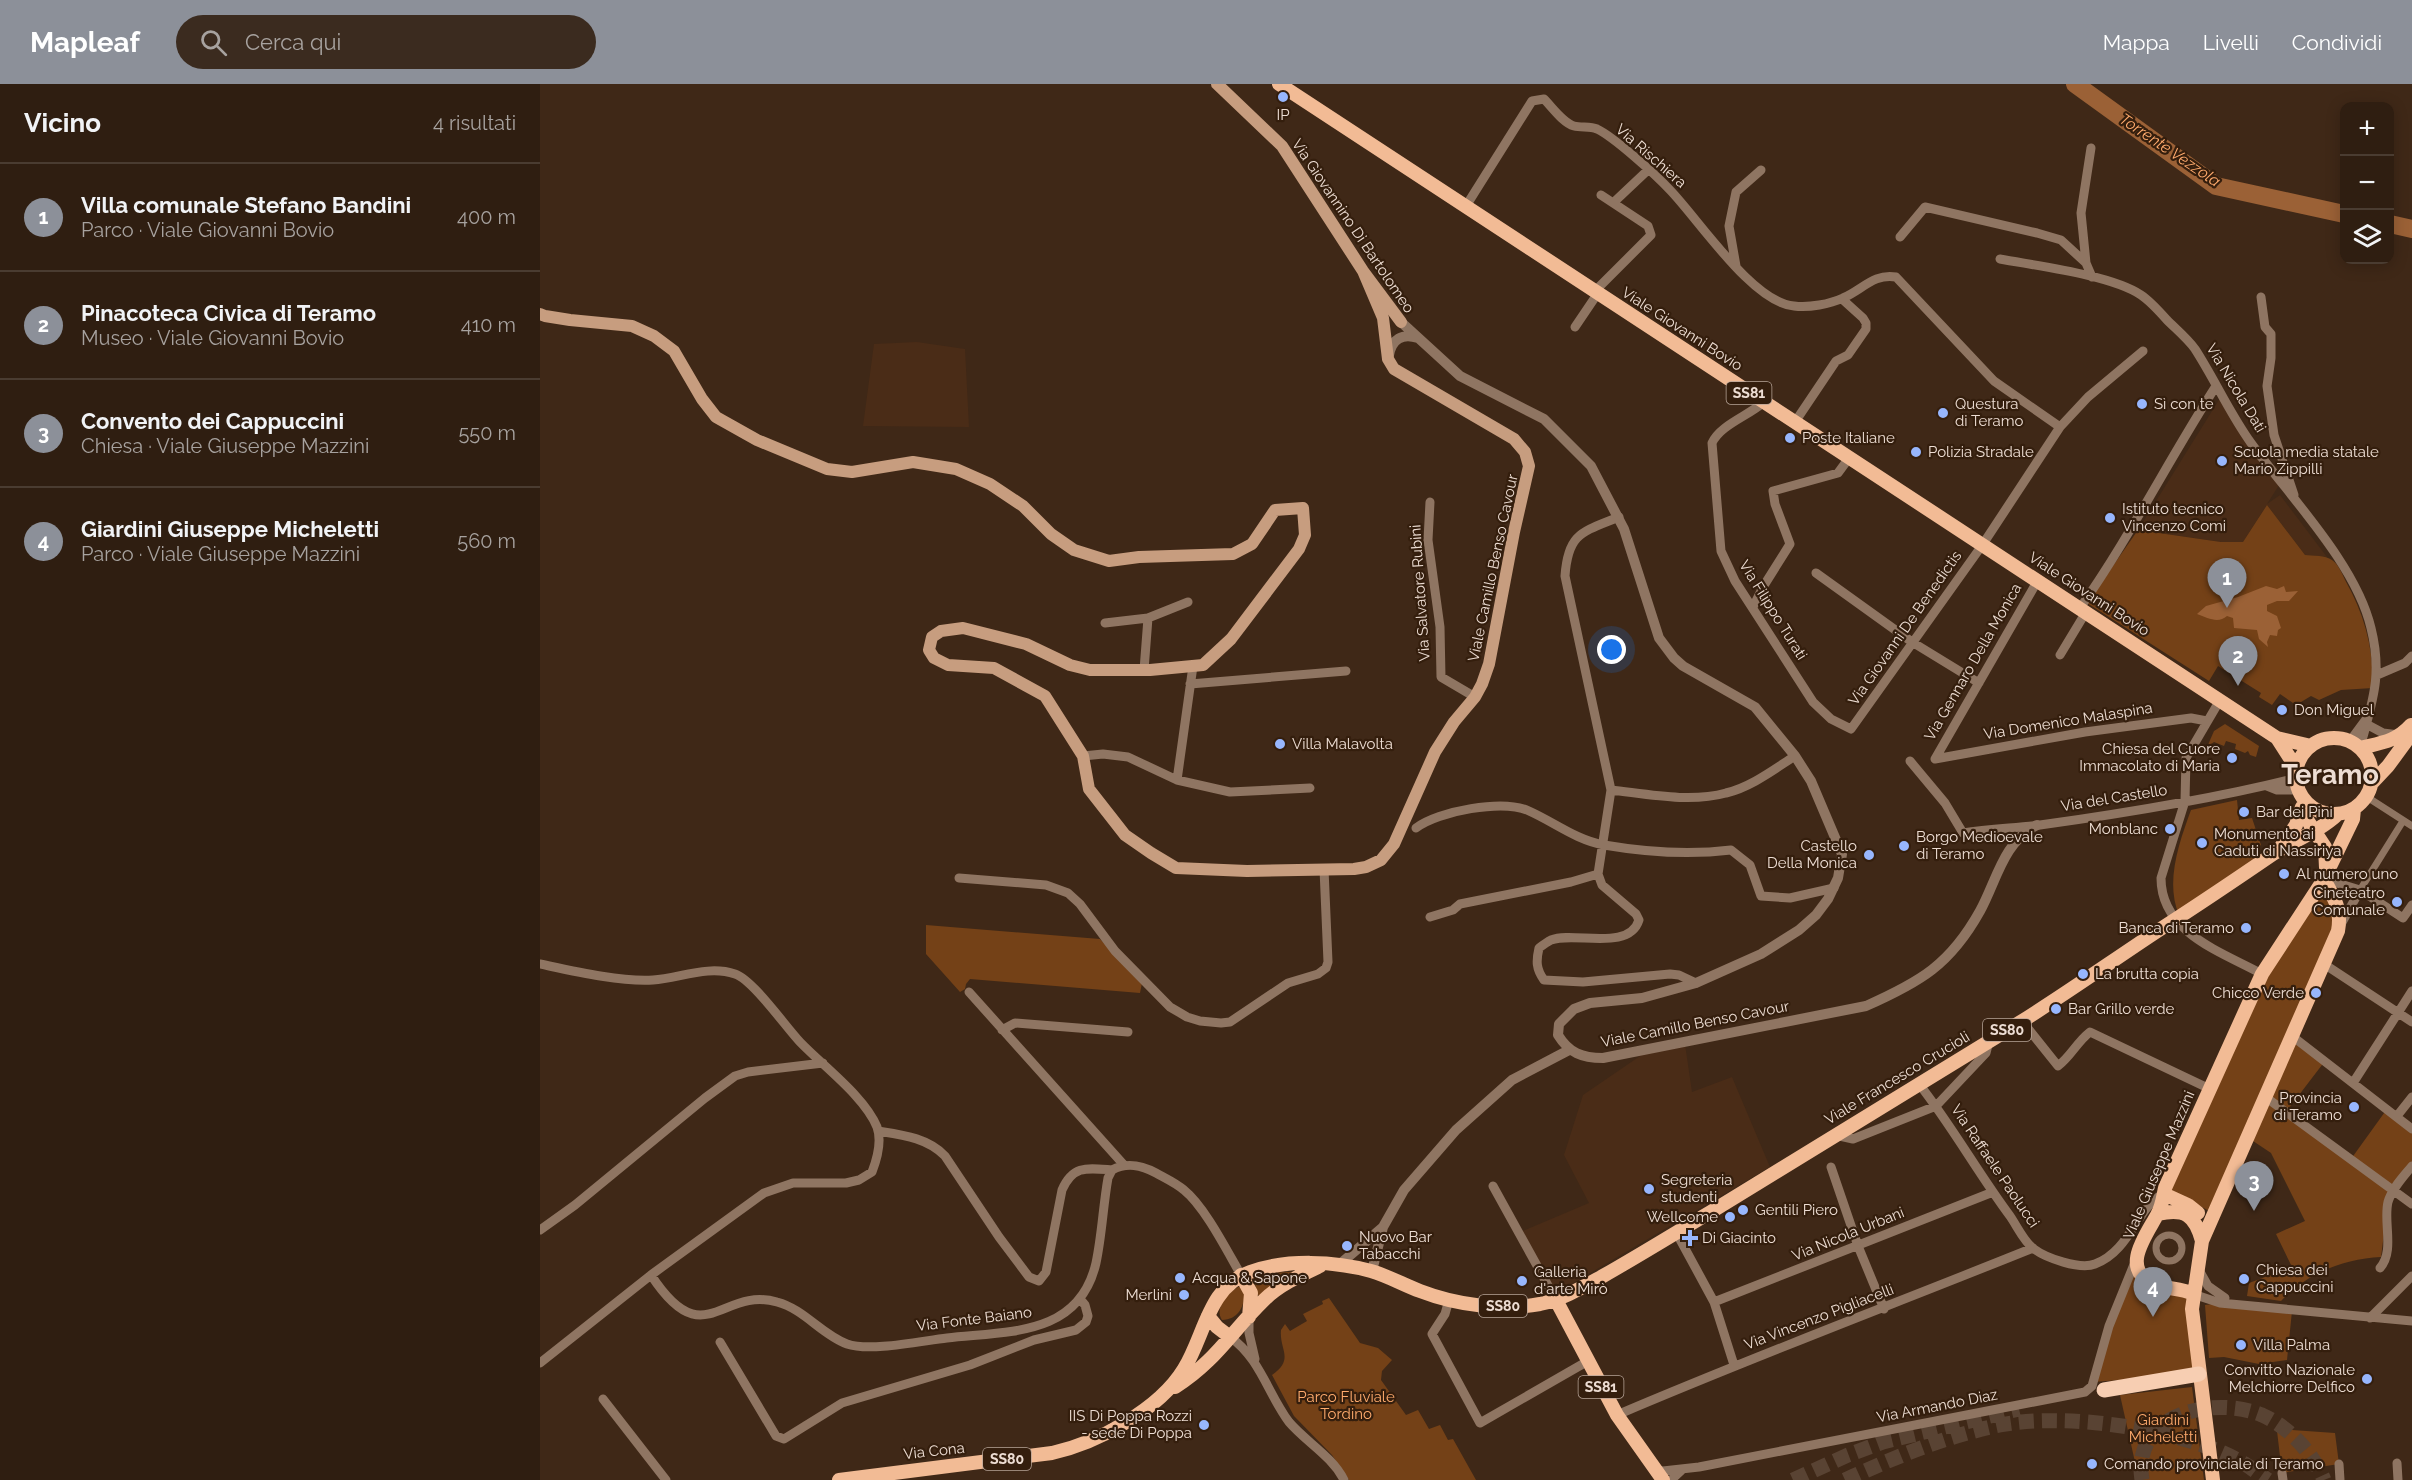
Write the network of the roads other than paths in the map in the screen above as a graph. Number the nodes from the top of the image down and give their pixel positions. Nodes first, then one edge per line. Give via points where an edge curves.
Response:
1 (1217, 84) edge
2 (1280, 84) edge
3 (2091, 148) dead end
4 (1648, 170) junction
5 (1761, 170) dead end
6 (1601, 195) dead end
7 (1613, 203) junction
8 (1466, 206) junction
9 (1900, 237) dead end
10 (2000, 259) dead end
11 (2086, 263) junction
12 (1736, 266) junction
13 (1363, 271) junction
14 (2092, 277) junction
15 (1596, 292) junction
16 (2261, 297) dead end
17 (1842, 299) junction
18 (540, 314) edge
19 (1401, 322) junction
20 (1575, 327) dead end
21 (1386, 330) junction
22 (1418, 338) junction
23 (1398, 339) junction
24 (2143, 351) dead end
25 (1388, 359) junction
26 (2216, 386) junction
27 (1764, 402) junction
28 (1795, 422) junction
29 (2060, 427) junction
30 (1849, 458) junction
31 (1430, 502) dead end
32 (2297, 503) junction
33 (1619, 517) junction
34 (1983, 544) junction
35 (1816, 573) dead end
36 (2038, 580) junction
37 (1188, 602) dead end
38 (1753, 607) junction
39 (2083, 610) junction
40 (1148, 618) junction
41 (1105, 623) dead end
42 (1912, 642) junction
43 (2060, 655) dead end
44 (2412, 656) edge
45 (1193, 666) junction
46 (1144, 670) junction
47 (1346, 671) dead end
48 (2377, 675) junction
49 (1978, 683) junction
50 (1190, 684) junction
51 (1475, 697) junction
52 (2220, 700) junction
53 (2370, 714) junction
54 (2207, 721) junction
55 (2412, 724) edge
56 (2368, 725) junction
57 (1851, 729) joint
58 (2407, 734) edge
59 (2277, 738) junction
60 (2355, 745) junction
61 (2311, 746) junction
62 (1083, 756) junction
63 (1795, 756) junction
64 (1935, 759) joint
65 (1910, 761) dead end
66 (1177, 780) junction
67 (2372, 783) junction
68 (2299, 784) junction
69 (1310, 788) dead end
70 (1611, 790) junction
71 (2367, 797) junction
72 (2185, 801) junction
73 (2354, 809) junction
74 (2302, 812) junction
75 (2338, 814) junction
76 (2403, 820) junction
77 (2037, 825) junction
78 (2412, 826) edge
79 (1416, 828) dead end
80 (2314, 831) junction
81 (1603, 845) junction
82 (2277, 851) junction
83 (1324, 869) junction
84 (1598, 874) junction
85 (2325, 876) junction
86 (959, 878) dead end
87 (1834, 888) junction
88 (2360, 890) junction
89 (2309, 903) junction
90 (2337, 905) junction
91 (2412, 905) edge
92 (1430, 916) dead end
93 (2176, 920) junction
94 (2338, 931) junction
95 (540, 964) edge
96 (2324, 964) junction
97 (2262, 974) junction
98 (1696, 983) junction
99 (2412, 991) edge
100 (969, 992) dead end
101 (2398, 1012) junction
102 (2022, 1022) junction
103 (2412, 1022) edge
104 (1002, 1030) junction
105 (1128, 1032) dead end
106 (2292, 1036) junction
107 (1989, 1041) junction
108 (1569, 1050) junction
109 (823, 1063) junction
110 (2353, 1083) junction
111 (1919, 1084) junction
112 (2210, 1089) junction
113 (2264, 1096) junction
114 (2412, 1097) edge
115 (1936, 1106) junction
116 (2397, 1116) junction
117 (2412, 1129) edge
118 (878, 1131) junction
119 (1835, 1135) junction
120 (1124, 1165) junction
121 (2412, 1166) edge
122 (1831, 1167) dead end
123 (1112, 1170) junction
124 (1493, 1186) dead end
125 (2394, 1190) junction
126 (1993, 1192) junction
127 (2164, 1194) junction
128 (2412, 1204) edge
129 (2158, 1214) junction
130 (1383, 1227) junction
131 (540, 1230) edge
132 (1676, 1232) junction
133 (2204, 1234) junction
134 (1858, 1246) junction
135 (2033, 1248) junction
136 (2180, 1255) joint
137 (2135, 1262) junction
138 (1323, 1264) junction
139 (1340, 1264) junction
140 (2198, 1265) junction
141 (2380, 1268) dead end
142 (1372, 1271) junction
143 (651, 1275) junction
144 (1242, 1275) junction
145 (2411, 1279) edge
146 (2194, 1289) junction
147 (2225, 1298) dead end
148 (1080, 1299) junction
149 (1449, 1300) junction
150 (1556, 1300) junction
151 (1714, 1302) junction
152 (1884, 1309) junction
153 (1208, 1316) junction
154 (1249, 1317) junction
155 (2370, 1318) junction
156 (2412, 1321) edge
157 (1230, 1337) junction
158 (720, 1342) dead end
159 (1588, 1361) junction
160 (540, 1363) edge
161 (1734, 1365) junction
162 (1259, 1369) junction
163 (2199, 1374) junction
164 (2104, 1390) dead end
165 (1160, 1396) junction
166 (603, 1399) dead end
167 (1617, 1415) junction
168 (2397, 1463) dead end
169 (2339, 1464) dead end
170 (1683, 1469) junction
171 (1659, 1475) edge
172 (666, 1480) edge
173 (839, 1480) edge
174 (1344, 1480) edge
175 (1671, 1480) edge
176 (2213, 1480) edge
177 (2340, 1480) edge
178 (2398, 1480) edge

1 - 13 main road, Via Giovannino Di Bartolomeo via 1282,146
2 - 8 main road, Viale Giovanni Bovio / SS81
3 - 11 street via 2081,213
4 - 7 street
4 - 8 street, Via Rischiera via 1596,129 1572,126 1544,99 1532,101
4 - 12 street, Via Rischiera via 1670,189
5 - 12 street via 1736,192 1729,226
6 - 7 street
7 - 15 street via 1648,226 1651,235
8 - 15 main road, Viale Giovanni Bovio / SS81
9 - 11 street via 1924,207 2061,240
10 - 14 street, Via Nicola Dati
11 - 14 street
12 - 17 street, Via Rischiera via 1747,280 1776,301 1813,306
13 - 19 main road, Via Giovannino Di Bartolomeo
13 - 21 main road, Via Giovannino Di Bartolomeo
14 - 26 street, Via Nicola Dati via 2141,295 2194,348
15 - 20 street
15 - 27 main road, Viale Giovanni Bovio / SS81
16 - 32 street via 2265,327 2271,334 2267,386 2274,435
17 - 28 street via 1863,318 1866,329 1848,355 1836,361
17 - 29 street, Via Rischiera via 1871,281 1887,275 1896,277 1994,381
18 - 45 main road via 632,326 654,336 674,351 716,417 757,440 827,469 852,472 913,462 956,469 990,484 1023,506 1074,550 1110,561 1233,554 1252,544 1275,510 1303,508 1305,535 1294,557 1231,639 1203,665
19 - 22 street
19 - 23 street, Via Giovannino Di Bartolomeo
21 - 23 main road
21 - 25 main road
22 - 23 street
22 - 33 street via 1460,376 1553,426 1591,466
23 - 25 street via 1390,347
24 - 29 street, Via Giovanni De Benedictis via 2088,397
25 - 51 main road, Viale Camillo Benso Cavour via 1394,369 1514,440 1525,452 1529,466 1489,664
26 - 32 street, Via Nicola Dati via 2249,441
26 - 39 street
27 - 28 main road, Viale Giovanni Bovio / SS81
27 - 38 street, Via Filippo Turati via 1716,435 1711,454 1721,551
28 - 30 main road, Viale Giovanni Bovio / SS81
29 - 34 street, Via Giovanni De Benedictis
30 - 34 main road, Viale Giovanni Bovio / SS81
30 - 38 street via 1838,473 1773,491 1790,544
31 - 51 street, Via Salvatore Rubini via 1428,540 1440,627 1441,677
32 - 48 street, Via Nicola Dati via 2336,554 2366,610
33 - 63 street via 1664,645 1683,666 1755,707
33 - 70 street via 1575,538 1565,576
34 - 36 main road, Viale Giovanni Bovio / SS81
34 - 42 street, Via Giovanni De Benedictis
35 - 42 street
36 - 39 main road, Viale Giovanni Bovio / SS81
36 - 49 street, Via Gennaro Della Monica
37 - 40 street
38 - 57 street, Via Filippo Turati via 1814,702 1831,719
39 - 43 street
39 - 52 main road, Viale Giovanni Bovio / SS81
40 - 41 street
40 - 46 street
42 - 49 street
42 - 57 street, Via Giovanni De Benedictis
44 - 48 street
45 - 46 main road
45 - 50 street
46 - 62 main road via 1090,670 1026,644 963,628 941,631 932,637 929,650 934,658 948,665 994,668 1045,696
47 - 50 street
48 - 53 street, Via Nicola Dati
49 - 64 street, Via Gennaro Della Monica
50 - 66 street
51 - 83 main road, Viale Camillo Benso Cavour via 1435,752 1388,853 1366,867
52 - 54 street
52 - 59 main road, Viale Giovanni Bovio / SS81
53 - 56 street, Via Nicola Dati
53 - 60 street, Via Nicola Dati
54 - 64 street, Via Domenico Malaspina via 2191,718 2085,732
54 - 72 street via 2186,758
55 - 58 main road
56 - 58 street via 2383,733
56 - 60 street, Via Nicola Dati
58 - 60 main road via 2380,745
58 - 67 main road via 2388,766
59 - 61 main road, SS81
59 - 68 main road, SS81
60 - 61 main road via 2330,738
60 - 67 main road via 2372,768
61 - 68 main road via 2302,756
62 - 66 street via 1128,757
62 - 83 main road, Viale Camillo Benso Cavour via 1089,789 1125,835 1176,868
63 - 70 street via 1726,794 1696,797
63 - 87 street via 1811,781 1842,854
65 - 77 street, Via del Castello via 1946,803 1963,833
66 - 69 street via 1230,792
67 - 71 main road
68 - 72 street, Via del Castello
68 - 74 main road
68 - 75 main road via 2318,811
70 - 81 street
71 - 73 main road
71 - 76 street
72 - 77 street, Via del Castello
72 - 93 street via 2161,878 2163,895
73 - 75 main road
73 - 85 main road, Viale Giuseppe Mazzini via 2353,819
74 - 80 main road
74 - 82 main road, Viale Francesco Crucioli / SS80
75 - 80 main road, Viale Francesco Crucioli / SS80
76 - 78 street
76 - 88 street
77 - 108 street, Viale Camillo Benso Cavour via 2008,849 1979,912 1951,952 1925,977 1901,990 1866,1006 1603,1058 1585,1058
79 - 81 street via 1427,819 1460,810 1518,808
80 - 82 main road, Viale Francesco Crucioli / SS80
80 - 85 main road via 2325,847
81 - 84 street
81 - 87 street via 1684,853 1731,850 1750,865 1761,896 1790,898
82 - 93 main road, Viale Francesco Crucioli / SS80
83 - 86 street via 1326,968 1288,983 1245,1014 1221,1023 1186,1017 1170,1007 1063,890 1046,885
84 - 92 street via 1460,904
84 - 98 street via 1602,885 1636,914 1637,926 1613,938 1552,939 1539,948 1536,959 1544,980 1583,982 1670,974
85 - 88 street
85 - 89 main road, Viale Giuseppe Mazzini
85 - 90 main road
87 - 98 street via 1821,909 1799,930 1761,954
88 - 91 street via 2403,918
88 - 94 street
89 - 90 main road via 2319,898
89 - 97 main road, Viale Giuseppe Mazzini
90 - 94 main road
93 - 97 street via 2190,935
93 - 102 main road, Viale Francesco Crucioli / SS80
94 - 96 main road
95 - 109 street via 652,980 716,970 733,973 743,977
96 - 101 street
96 - 106 main road
97 - 112 main road, Viale Giuseppe Mazzini
98 - 108 street via 1642,998 1590,1003 1574,1009 1559,1024 1558,1035
99 - 101 street
100 - 104 street
101 - 103 street
101 - 110 street
102 - 107 main road, Viale Francesco Crucioli / SS80
102 - 112 street via 2058,1066 2090,1032
104 - 105 street via 1015,1023
104 - 120 street
106 - 110 street
106 - 113 main road
107 - 111 main road, Viale Francesco Crucioli / SS80
107 - 115 street via 1986,1053
108 - 130 street via 1512,1080 1456,1130 1404,1190
109 - 118 street via 866,1109
109 - 131 street via 735,1076
110 - 116 street
111 - 115 street, Via Raffaele Paolucci
111 - 119 main road, Viale Francesco Crucioli / SS80
112 - 127 main road, Viale Giuseppe Mazzini
113 - 125 street
113 - 133 main road
114 - 116 street
115 - 119 street via 1852,1139
115 - 126 street, Via Raffaele Paolucci
116 - 117 street
118 - 123 street via 937,1147 1029,1277 1039,1281 1046,1272 1067,1179 1081,1170
118 - 143 street via 878,1156 872,1172 846,1183 781,1185 764,1193
119 - 132 main road, Viale Francesco Crucioli / SS80
120 - 123 street
120 - 144 street via 1149,1169 1184,1190
121 - 125 street
122 - 134 street
123 - 148 street, Via Fonte Baiano via 1095,1264
124 - 150 street
125 - 128 street
125 - 141 street via 2388,1202 2387,1255
126 - 134 street, Via Nicola Urbani
126 - 135 street, Via Raffaele Paolucci
127 - 129 main road, Viale Giuseppe Mazzini
127 - 133 main road via 2198,1213
127 - 135 street, Via Raffaele Paolucci via 2153,1200 2119,1250 2093,1265 2060,1262
129 - 133 main road via 2184,1213
129 - 137 main road, Viale Giuseppe Mazzini
130 - 139 street
130 - 142 street
132 - 150 main road, Viale Francesco Crucioli / SS80
132 - 151 street
133 - 140 main road
134 - 151 street, Via Nicola Urbani
134 - 152 street
135 - 152 street, Via Vincenzo Pigliacelli
136 - 136 street via 2169,1261 2161,1259 2156,1252 2158,1239 2170,1234 2178,1238 2182,1246
137 - 146 main road, Viale Giuseppe Mazzini via 2142,1277 2160,1287
137 - 170 street, Via Armando Diaz via 2109,1326 2092,1386 2085,1392
138 - 139 main road, SS80
138 - 144 main road, SS80 via 1273,1267
138 - 154 main road, SS80 via 1271,1293
139 - 142 main road, SS80
140 - 146 main road
140 - 147 street via 2208,1286
142 - 149 main road, SS80
143 - 148 street, Via Fonte Baiano via 671,1303 693,1314 705,1316 753,1300 777,1302 838,1340 859,1346 1032,1327 1058,1319
143 - 160 street
144 - 153 main road, Via Cona / SS80 via 1215,1300
144 - 154 main road via 1251,1293
145 - 155 street
146 - 155 street via 2220,1303
146 - 163 main road via 2192,1309
148 - 158 street via 1088,1316 1076,1330 842,1403 783,1439 776,1436
149 - 150 main road, SS80 via 1520,1306
149 - 159 street via 1432,1334 1480,1423
150 - 159 main road, SS81
151 - 161 street
152 - 161 street, Via Vincenzo Pigliacelli
153 - 157 main road
153 - 165 main road, Via Cona / SS80 via 1184,1369
154 - 157 main road, Via Cona / SS80
154 - 162 street via 1249,1333
155 - 156 street
157 - 162 street
157 - 165 main road, Via Cona / SS80 via 1191,1377
159 - 167 main road, SS81
161 - 167 street, Via Vincenzo Pigliacelli
162 - 174 street via 1290,1422
163 - 164 highway
163 - 176 main road
165 - 173 main road, Via Cona / SS80 via 1117,1427 1068,1449
166 - 172 street
167 - 171 main road, SS81
168 - 178 street
169 - 177 street
170 - 171 street, Via Armando Diaz
170 - 175 street

